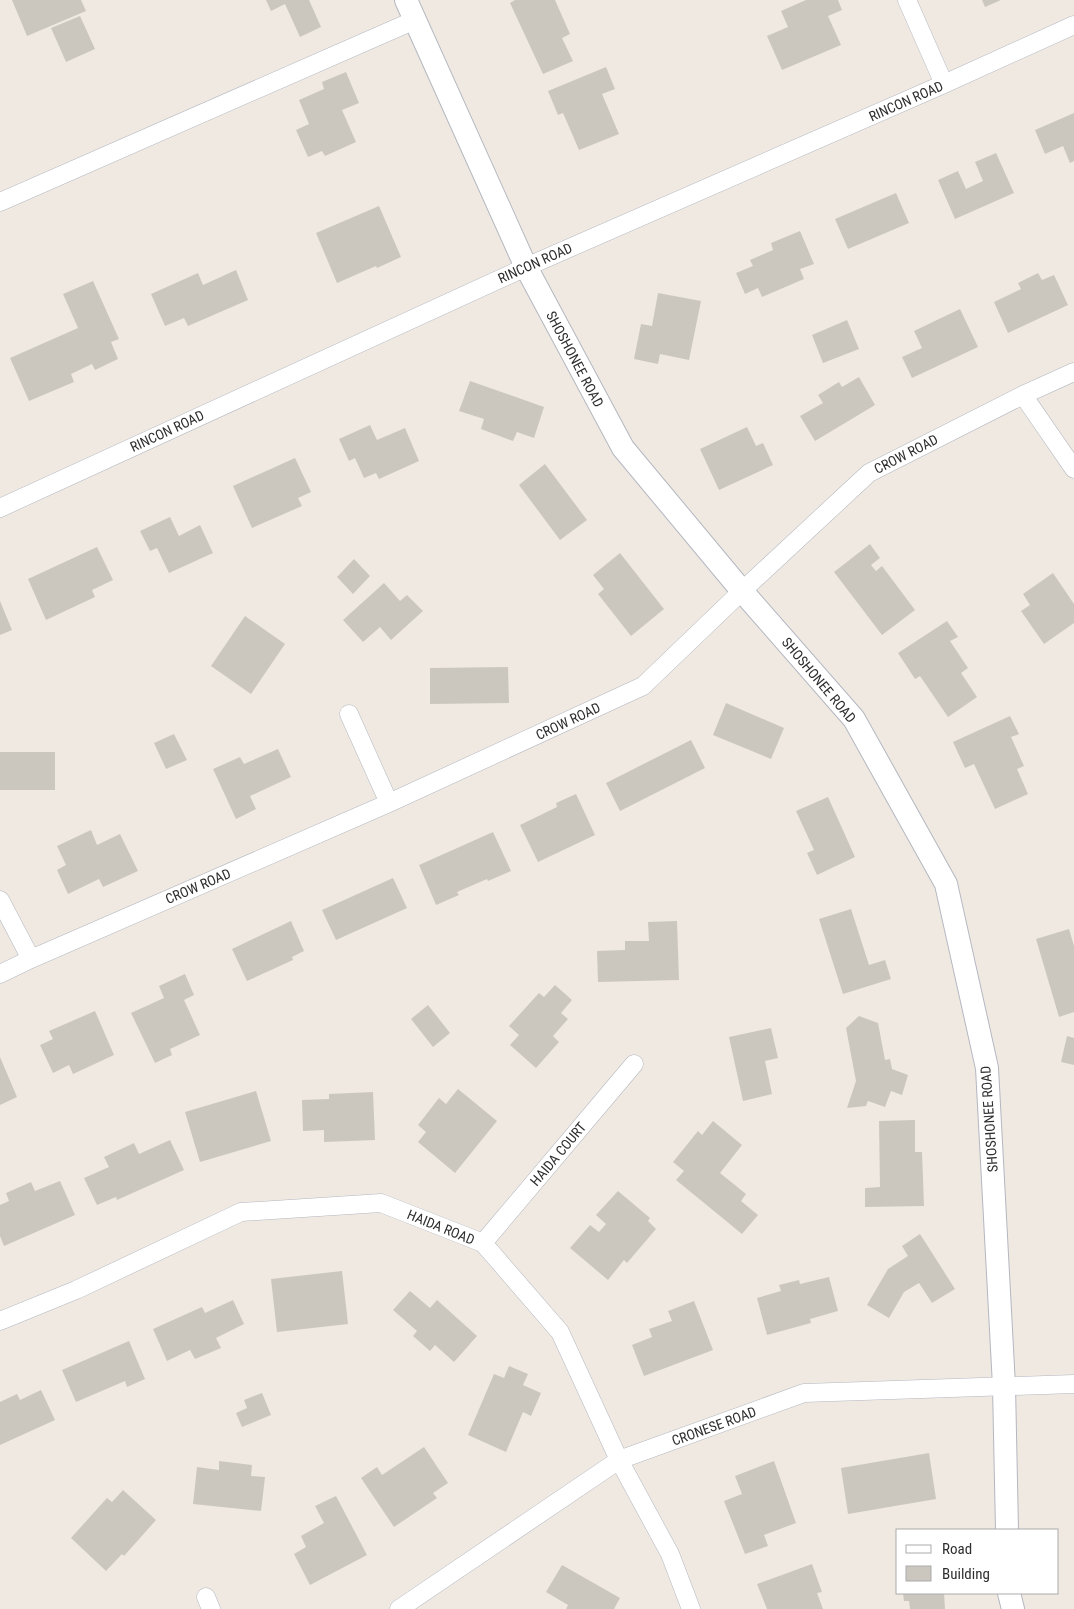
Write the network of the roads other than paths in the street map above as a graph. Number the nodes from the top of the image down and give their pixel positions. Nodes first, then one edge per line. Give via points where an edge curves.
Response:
1 (907, 0) edge
2 (411, 10) edge
3 (1074, 25) edge
4 (944, 84) junction
5 (0, 202) edge
6 (526, 267) junction
7 (1074, 372) edge
8 (1024, 395) junction
9 (1074, 469) edge
10 (0, 508) edge
11 (742, 591) junction
12 (349, 714) dead end
13 (390, 803) junction
14 (0, 900) edge
15 (31, 959) junction
16 (0, 974) edge
17 (634, 1064) dead end
18 (483, 1243) junction
19 (0, 1322) edge
20 (1074, 1384) edge
21 (1004, 1386) junction
22 (619, 1460) junction
23 (1007, 1529) edge
24 (1009, 1594) edge
25 (399, 1609) edge
26 (691, 1609) edge
27 (1013, 1609) edge

1 - 4 street
2 - 5 street
2 - 6 street, SHOSHONEE ROAD
3 - 4 street, RINCON ROAD
4 - 6 street, RINCON ROAD
6 - 10 street, RINCON ROAD
6 - 11 street, SHOSHONEE ROAD via 624,448
7 - 8 street, CROW ROAD
8 - 9 street
8 - 11 street, CROW ROAD via 869,473
11 - 13 street, CROW ROAD via 643,686
11 - 21 street, SHOSHONEE ROAD via 854,719 946,884 987,1068
12 - 13 street
13 - 15 street, CROW ROAD
14 - 15 street
15 - 16 street, CROW ROAD
17 - 18 street, HAIDA COURT
18 - 19 street, HAIDA ROAD via 381,1203 241,1212
18 - 22 street, HAIDA ROAD via 560,1332
20 - 21 street, CRONESE ROAD
21 - 22 street, CRONESE ROAD via 804,1393
21 - 23 street, SHOSHONEE ROAD
22 - 25 street, CRONESE ROAD
22 - 26 street, HAIDA ROAD via 670,1554
24 - 27 street

